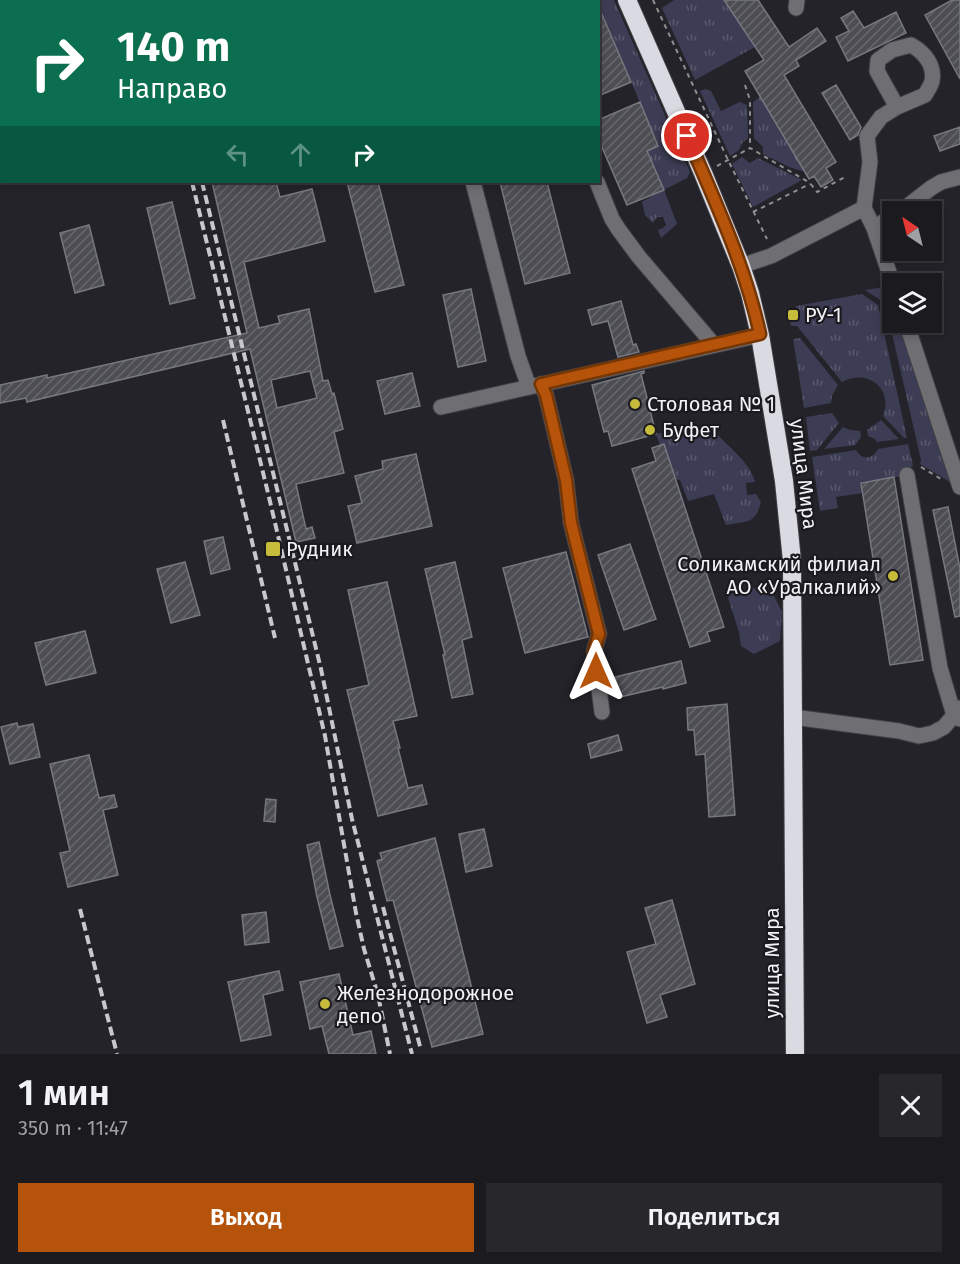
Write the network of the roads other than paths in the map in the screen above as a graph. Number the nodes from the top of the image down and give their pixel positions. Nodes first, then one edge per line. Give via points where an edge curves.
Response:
1 (633, 2) edge
2 (897, 107) dead end
3 (960, 177) edge
4 (473, 183) edge
5 (597, 183) edge
6 (914, 201) edge
7 (864, 208) junction
8 (882, 223) edge
9 (874, 228) junction
10 (741, 266) junction
11 (889, 273) edge
12 (910, 333) edge
13 (760, 334) junction
14 (714, 345) junction
15 (535, 386) junction
16 (441, 407) dead end
17 (907, 475) dead end
18 (960, 488) edge
19 (602, 712) dead end
20 (958, 714) edge
21 (793, 717) junction
22 (795, 1054) edge

1 - 10 highway, улица Мира
2 - 7 street via 881,117 867,136 870,162
3 - 6 street via 941,182
4 - 15 street via 518,356
5 - 14 street via 619,230
7 - 9 street
7 - 10 street via 771,256
8 - 9 street
9 - 11 street
10 - 13 highway, улица Мира
12 - 18 street
13 - 14 street
13 - 21 highway, улица Мира via 784,481 792,561
14 - 15 street
15 - 16 street
15 - 19 street via 546,395 566,480 571,523 599,634 594,651
17 - 20 street via 940,668
20 - 21 street via 944,727 919,736
21 - 22 highway, улица Мира

